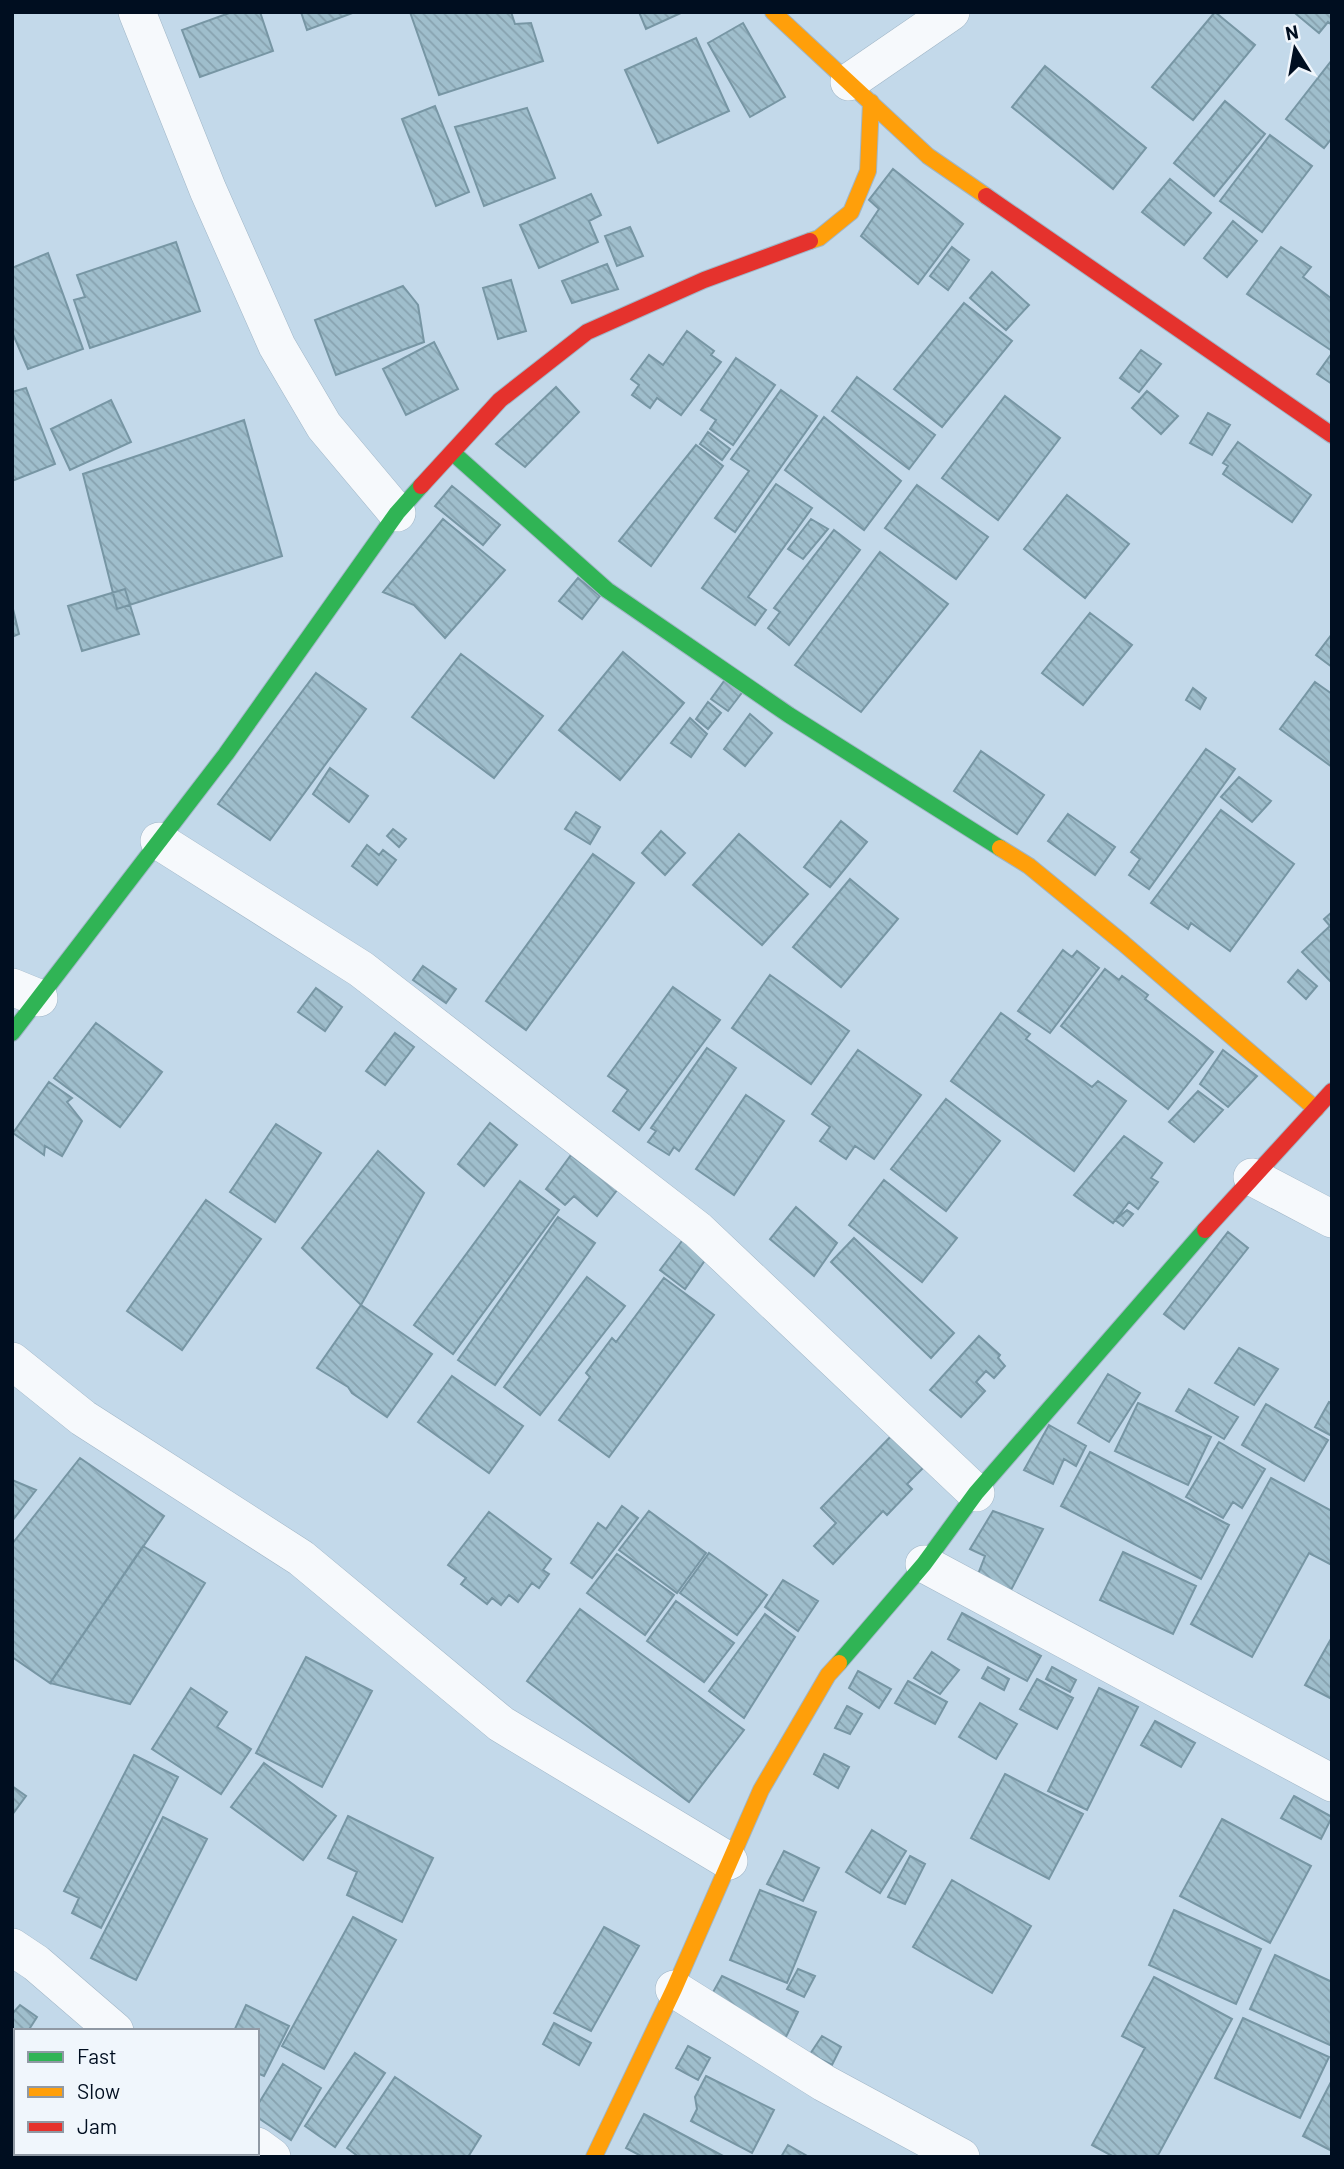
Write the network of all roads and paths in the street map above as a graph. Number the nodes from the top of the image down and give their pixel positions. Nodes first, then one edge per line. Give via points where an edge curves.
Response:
1 (137, 12) edge
2 (773, 12) edge
3 (951, 12) edge
4 (860, 92) junction
5 (1332, 435) edge
6 (453, 453) junction
7 (397, 513) junction
8 (159, 841) junction
9 (26, 993) edge
10 (12, 1033) edge
11 (1332, 1091) edge
12 (1316, 1109) junction
13 (1252, 1177) junction
14 (1332, 1219) edge
15 (12, 1361) edge
16 (976, 1493) junction
17 (924, 1564) junction
18 (1332, 1783) edge
19 (729, 1861) junction
20 (12, 1947) edge
21 (674, 1989) junction
22 (113, 2029) edge
23 (594, 2157) edge
24 (961, 2157) edge

1 - 7 street via 277,346 324,426
2 - 4 street
3 - 4 street
4 - 5 street via 928,156
4 - 6 street via 868,171 851,212 819,238 704,280 587,332 500,400
6 - 7 street
6 - 12 street via 607,590 789,715 1029,866
7 - 8 street
8 - 9 street
8 - 16 street via 361,970 698,1230
9 - 10 street
11 - 12 street
12 - 13 street
13 - 14 street
13 - 16 street
15 - 19 street via 83,1418 301,1559 501,1724
16 - 17 street
17 - 18 street
17 - 19 street via 828,1675 761,1790
19 - 21 street
20 - 22 street
21 - 23 street
21 - 24 street via 824,2083

